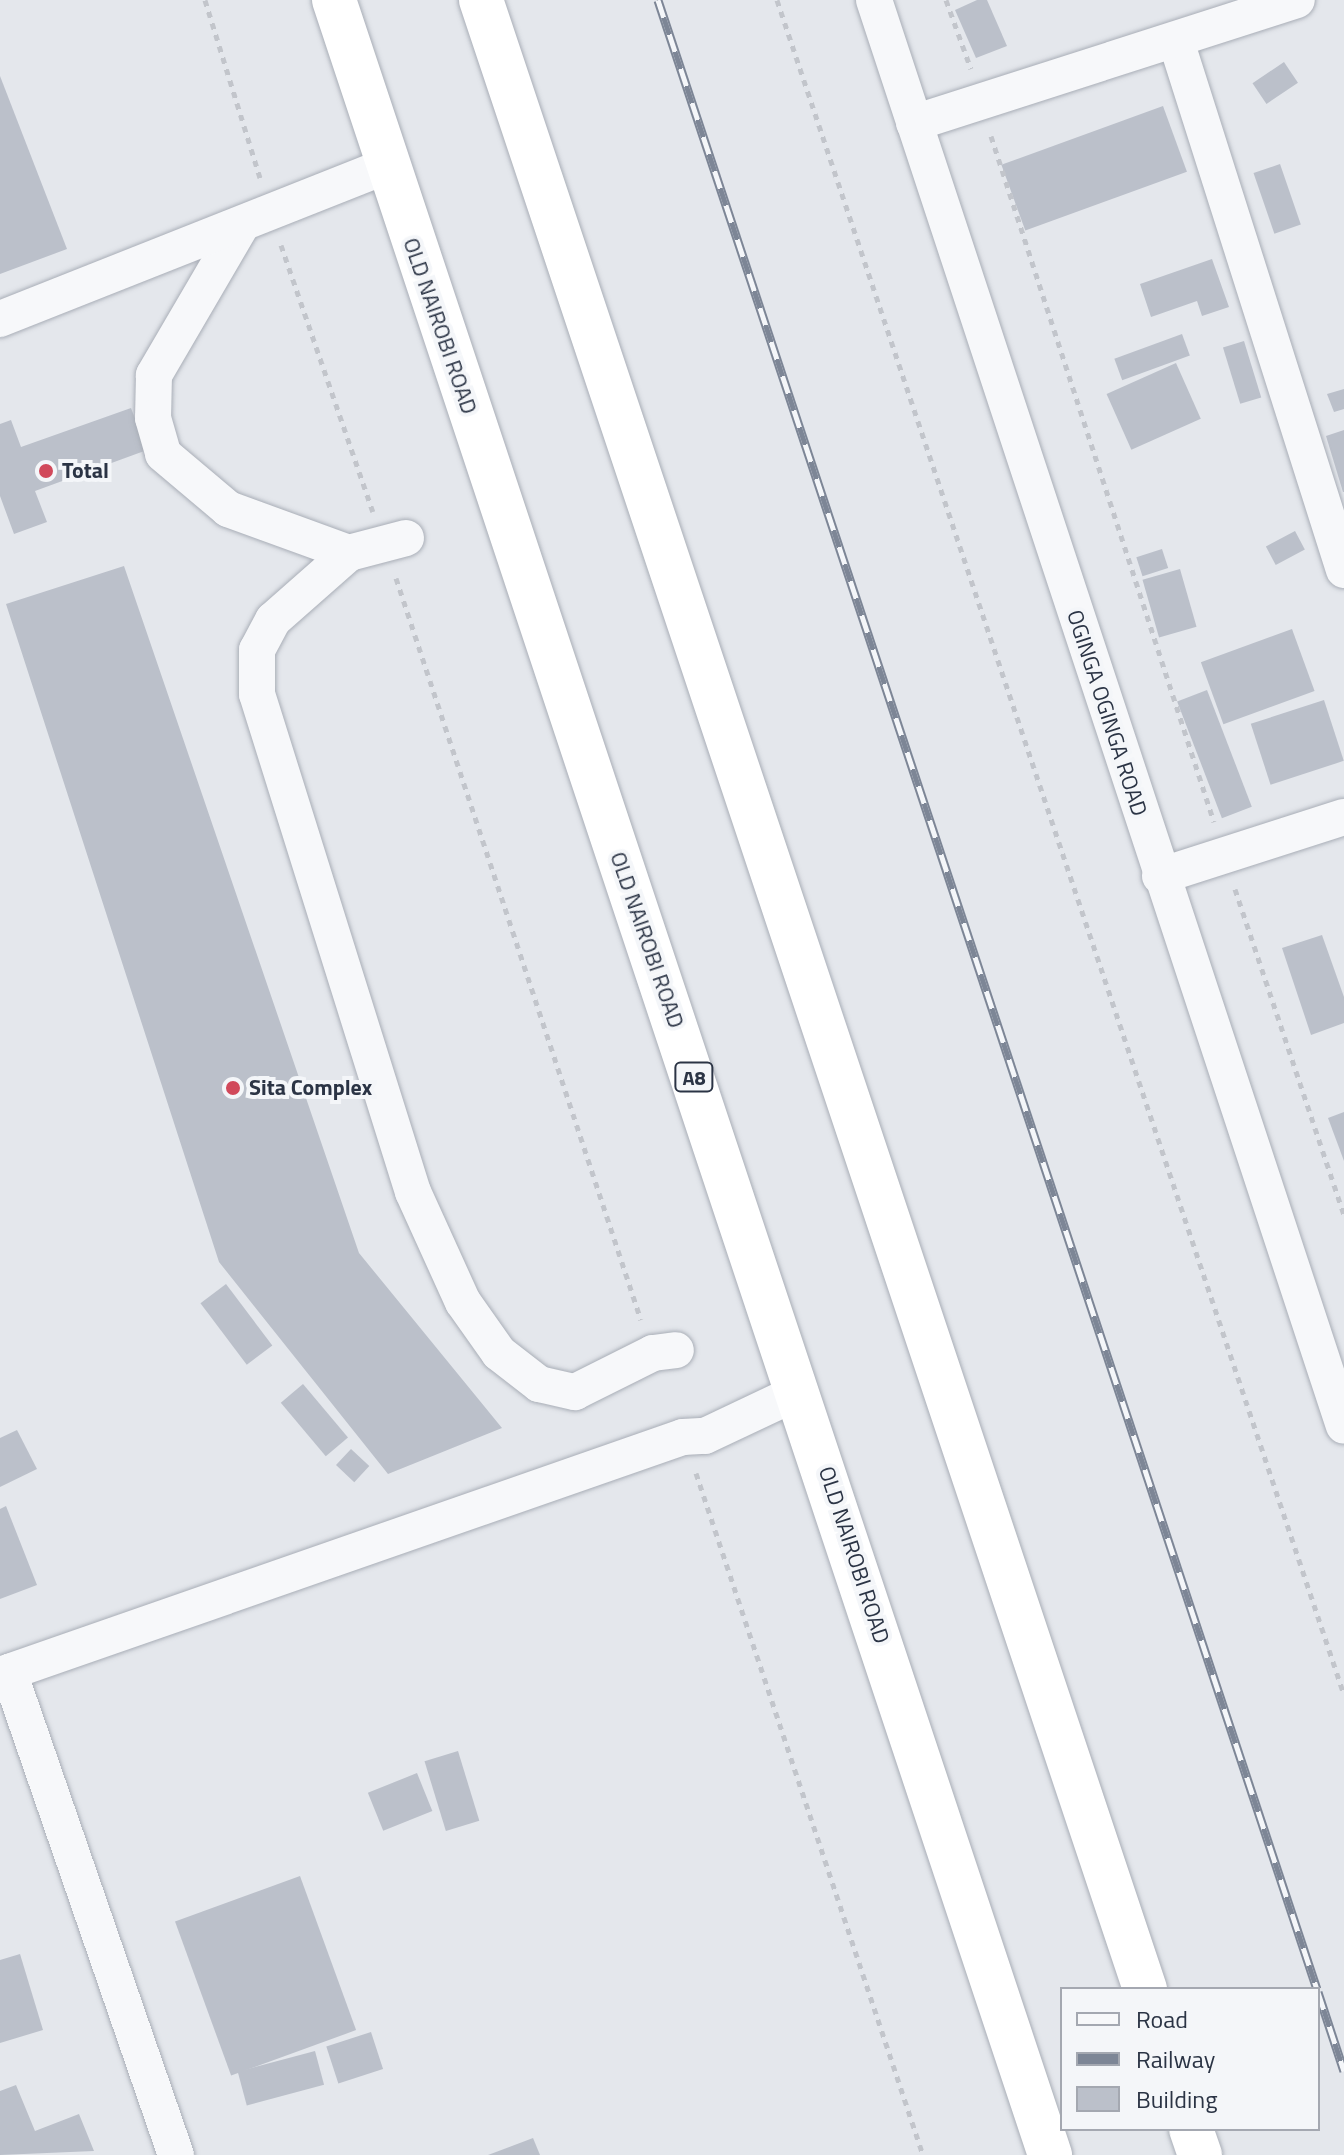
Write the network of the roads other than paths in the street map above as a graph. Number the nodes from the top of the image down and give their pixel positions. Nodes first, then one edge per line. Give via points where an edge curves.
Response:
1 (334, 0) edge
2 (481, 0) edge
3 (874, 0) edge
4 (1297, 0) edge
5 (1176, 41) junction
6 (914, 123) junction
7 (386, 166) junction
8 (255, 218) junction
9 (0, 319) edge
10 (394, 539) road end
11 (349, 553) junction
12 (1344, 570) edge
13 (1344, 817) edge
14 (1160, 876) junction
15 (664, 1351) road end
16 (800, 1391) junction
17 (1344, 1426) edge
18 (5, 1674) edge
19 (1144, 1987) edge
20 (1192, 2131) edge
21 (176, 2155) edge
22 (1050, 2155) edge
23 (1200, 2155) edge

1 - 7 highway, OLD NAIROBI ROAD / A8
2 - 19 highway
3 - 6 street, OGINGA OGINGA ROAD
4 - 5 street
5 - 6 street
5 - 12 street
6 - 14 street, OGINGA OGINGA ROAD
7 - 8 street
7 - 16 highway, OLD NAIROBI ROAD / A8
8 - 9 street
8 - 11 street via 154,375 153,418 163,454 228,509
10 - 11 street
11 - 15 street via 273,620 257,650 257,694 413,1192 463,1302 499,1353 539,1384 575,1392
13 - 14 street
14 - 17 street, OGINGA OGINGA ROAD
16 - 18 street via 705,1436 683,1437
16 - 22 highway, OLD NAIROBI ROAD / A8
18 - 21 street
20 - 23 highway

